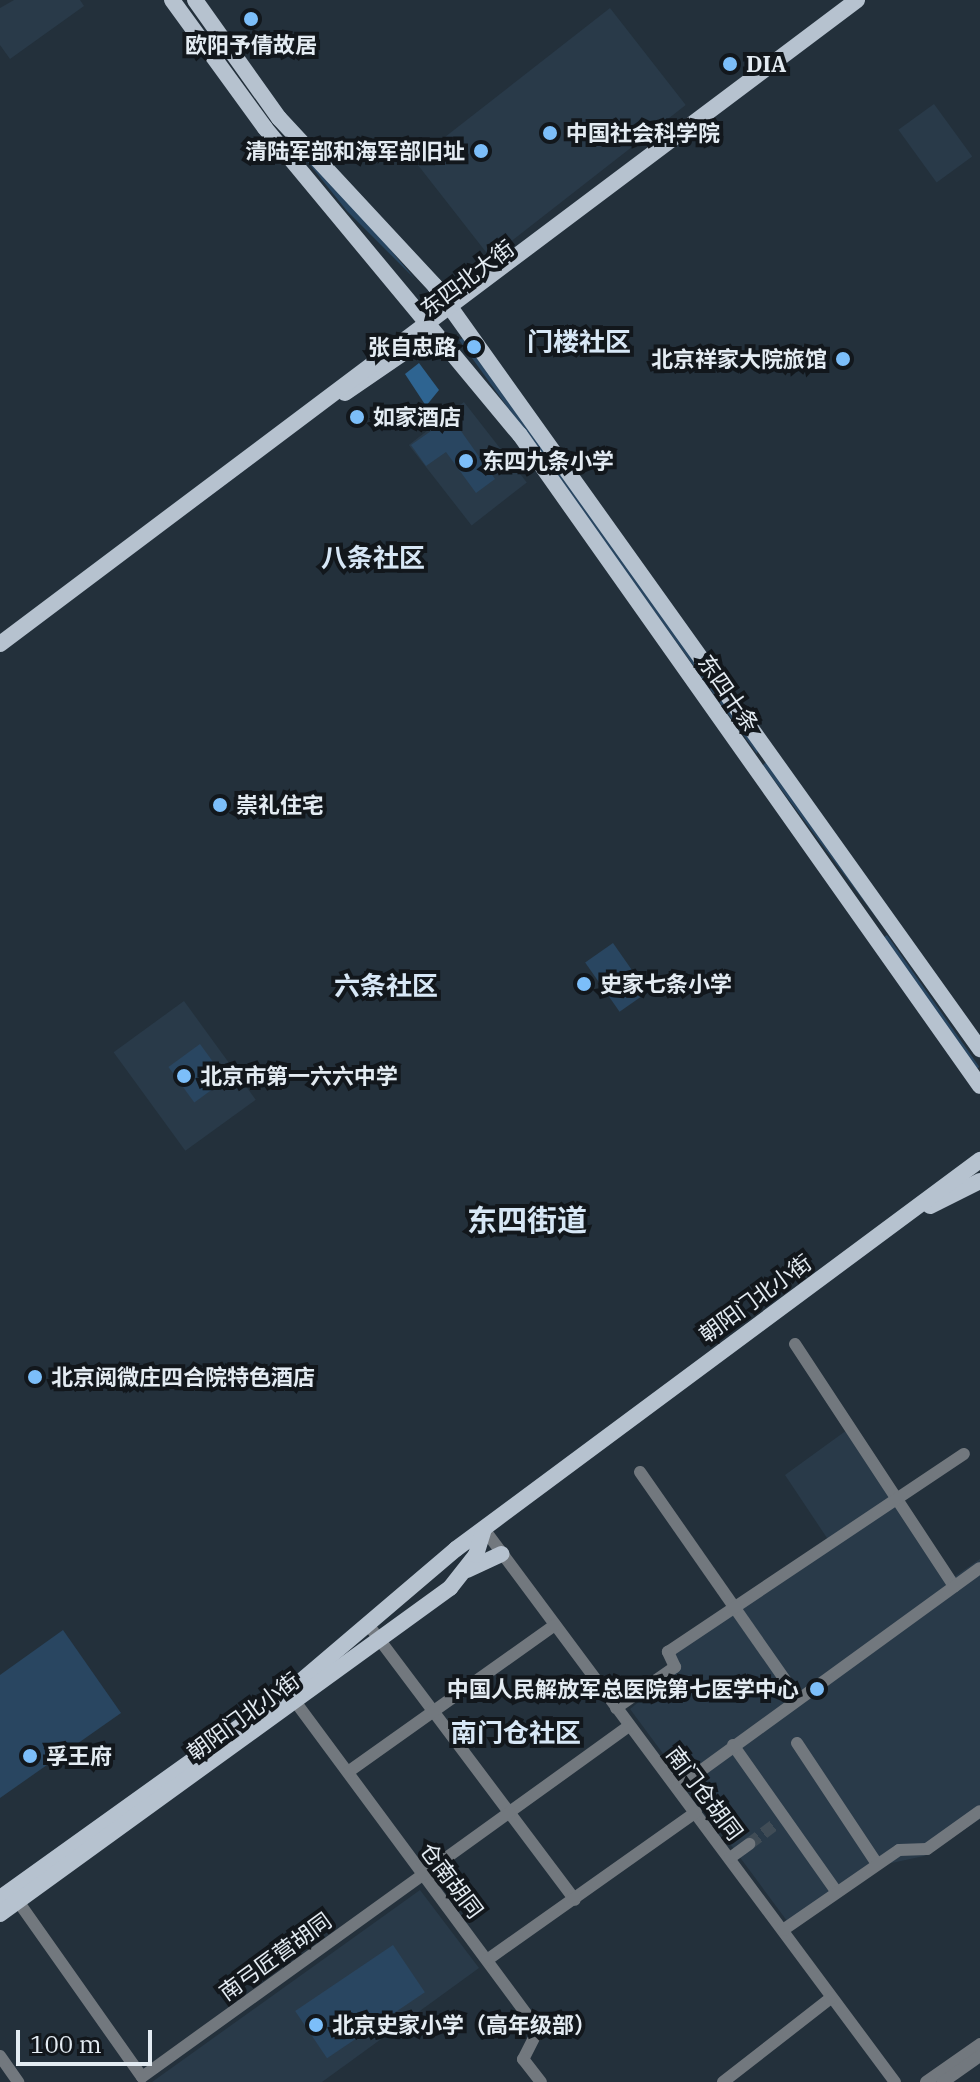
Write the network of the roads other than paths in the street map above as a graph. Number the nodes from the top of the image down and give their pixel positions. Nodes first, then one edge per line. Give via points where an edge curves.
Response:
1 (172, 0) edge
2 (195, 0) edge
3 (857, 0) edge
4 (452, 310) junction
5 (434, 323) junction
6 (0, 644) edge
7 (980, 1049) edge
8 (980, 1086) edge
9 (980, 1160) edge
10 (980, 1181) edge
11 (900, 1219) junction
12 (795, 1344) dead end
13 (964, 1454) dead end
14 (640, 1472) dead end
15 (896, 1498) junction
16 (484, 1529) junction
17 (502, 1554) junction
18 (980, 1568) edge
19 (466, 1570) junction
20 (954, 1586) junction
21 (735, 1605) junction
22 (555, 1625) junction
23 (376, 1634) junction
24 (797, 1697) junction
25 (297, 1704) junction
26 (616, 1708) junction
27 (435, 1711) junction
28 (629, 1726) junction
29 (797, 1743) dead end
30 (733, 1745) junction
31 (348, 1772) junction
32 (677, 1788) junction
33 (509, 1809) junction
34 (980, 1811) edge
35 (696, 1812) junction
36 (749, 1844) tunnel mouth
37 (730, 1858) junction
38 (877, 1864) junction
39 (422, 1874) junction
40 (836, 1891) junction
41 (9, 1897) edge
42 (575, 1900) junction
43 (0, 1914) edge
44 (783, 1930) junction
45 (487, 1960) junction
46 (831, 1998) junction
47 (980, 2044) edge
48 (0, 2056) edge
49 (980, 2056) edge
50 (18, 2082) edge
51 (541, 2082) edge
52 (723, 2082) edge
53 (895, 2082) edge
54 (926, 2082) edge
55 (943, 2082) edge

1 - 5 main road via 265,128
2 - 4 main road via 279,118
3 - 4 main road, 东四北大街
4 - 5 main road, 东四北大街
4 - 7 main road, 东四十条
5 - 6 main road, 东四北大街
5 - 8 main road, 东四十条
9 - 11 main road, 朝阳门北小街
10 - 11 main road, 朝阳门北小街
11 - 16 main road, 朝阳门北小街
12 - 15 street
13 - 15 street
14 - 21 street
15 - 20 street
15 - 21 street
16 - 17 street, 南门仓胡同
16 - 19 main road, 朝阳门北小街
16 - 23 main road, 朝阳门北小街 via 403,1591
17 - 19 main road
17 - 22 street, 南门仓胡同
18 - 20 street
19 - 23 main road, 朝阳门北小街
20 - 24 street
21 - 24 street
21 - 26 street via 668,1652 675,1667
22 - 26 street, 南门仓胡同
22 - 27 street
23 - 25 main road, 朝阳门北小街
23 - 27 street
23 - 41 main road, 朝阳门北小街
24 - 30 street
25 - 31 street, 仓南胡同
25 - 41 main road, 朝阳门北小街
26 - 28 street, 南门仓胡同
27 - 31 street
27 - 33 street
28 - 32 street, 南门仓胡同
28 - 33 street
29 - 38 street
30 - 32 street
30 - 40 street via 780,1821
31 - 39 street, 仓南胡同
32 - 35 street, 南门仓胡同
33 - 39 street
33 - 42 street
34 - 38 street via 927,1849 899,1850
35 - 37 street, 南门仓胡同
35 - 42 street
36 - 37 street
37 - 44 street, 南门仓胡同
38 - 40 street
39 - 41 street, 南弓匠营胡同 via 142,2077
39 - 45 street, 仓南胡同
40 - 44 street
41 - 43 main road, 朝阳门北小街
42 - 45 street
44 - 46 street, 南门仓胡同
45 - 51 street, 仓南胡同 via 538,2030 523,2059
46 - 52 street
46 - 53 street, 南门仓胡同
47 - 54 street
48 - 50 street
49 - 55 street

